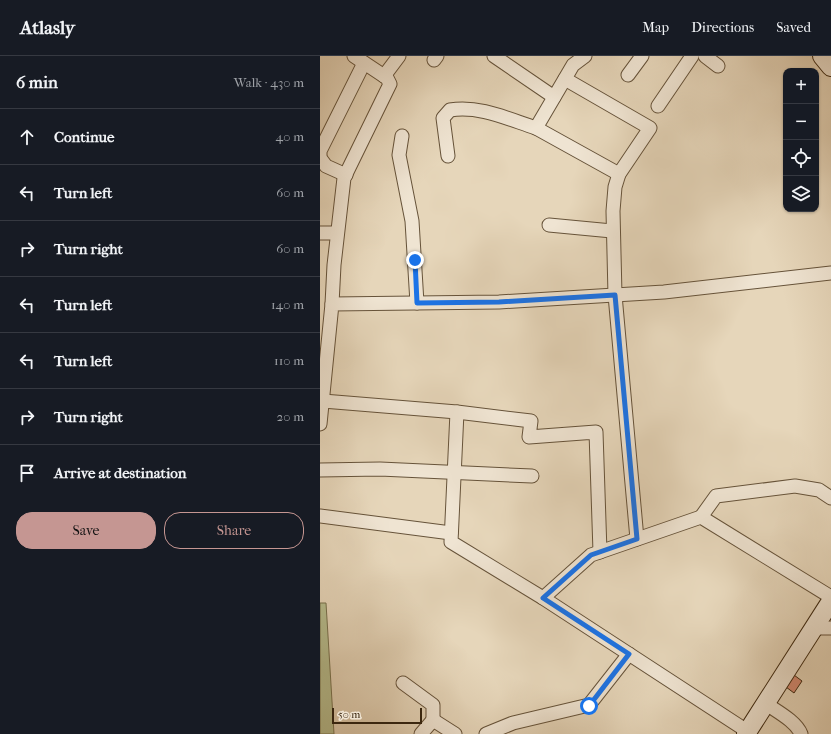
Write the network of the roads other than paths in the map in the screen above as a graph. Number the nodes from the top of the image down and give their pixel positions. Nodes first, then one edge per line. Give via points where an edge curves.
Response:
1 (399, 56) edge
2 (494, 56) edge
3 (642, 56) edge
4 (692, 56) edge
5 (705, 56) edge
6 (822, 56) edge
7 (578, 58) edge
8 (359, 59) edge
9 (718, 66) dead end
10 (831, 67) edge
11 (628, 75) dead end
12 (384, 76) junction
13 (565, 79) junction
14 (554, 97) junction
15 (658, 106) dead end
16 (536, 128) junction
17 (402, 136) dead end
18 (320, 155) edge
19 (448, 156) dead end
20 (320, 158) edge
21 (619, 174) junction
22 (346, 175) junction
23 (549, 225) dead end
24 (612, 231) junction
25 (320, 232) edge
26 (337, 233) junction
27 (831, 272) edge
28 (615, 295) junction
29 (417, 303) junction
30 (332, 304) junction
31 (323, 401) junction
32 (457, 412) junction
33 (320, 424) edge
34 (320, 470) edge
35 (454, 472) junction
36 (532, 476) dead end
37 (831, 498) edge
38 (320, 516) edge
39 (701, 517) junction
40 (451, 533) junction
41 (637, 539) junction
42 (600, 552) junction
43 (831, 597) edge
44 (543, 598) junction
45 (831, 601) edge
46 (823, 628) edge
47 (629, 654) junction
48 (404, 683) dead end
49 (765, 703) junction
50 (433, 720) junction
51 (746, 733) edge
52 (421, 734) edge
53 (455, 734) edge
54 (486, 734) edge
55 (801, 734) edge

1 - 12 street
2 - 14 street
3 - 11 street
4 - 15 street
5 - 9 street
6 - 10 street
7 - 13 street
8 - 12 street
8 - 18 street
12 - 22 street via 389,80 390,86
13 - 14 street
13 - 21 street via 650,128
14 - 16 street
16 - 19 street via 481,111 450,110 443,118
16 - 21 street
17 - 29 street via 399,155 412,222
20 - 22 street via 326,166
21 - 24 street via 613,200
22 - 26 street
23 - 24 street
24 - 28 street
25 - 26 street
26 - 30 street
27 - 28 street via 664,292
28 - 29 street via 499,302
28 - 41 street
29 - 30 street
30 - 31 street
31 - 32 street
31 - 33 street
32 - 35 street
32 - 42 street via 531,421 530,437 596,432
34 - 35 street
35 - 36 street
35 - 40 street
37 - 39 street via 819,490 795,486 716,496
38 - 40 street
39 - 41 street
39 - 43 street
40 - 44 street via 450,542
41 - 42 street
42 - 44 street via 591,555
44 - 47 street
45 - 46 street
46 - 49 street
47 - 51 street
47 - 54 street via 589,706 513,723
48 - 50 street via 433,705
49 - 51 street
49 - 55 street via 784,716
50 - 52 street
50 - 53 street

